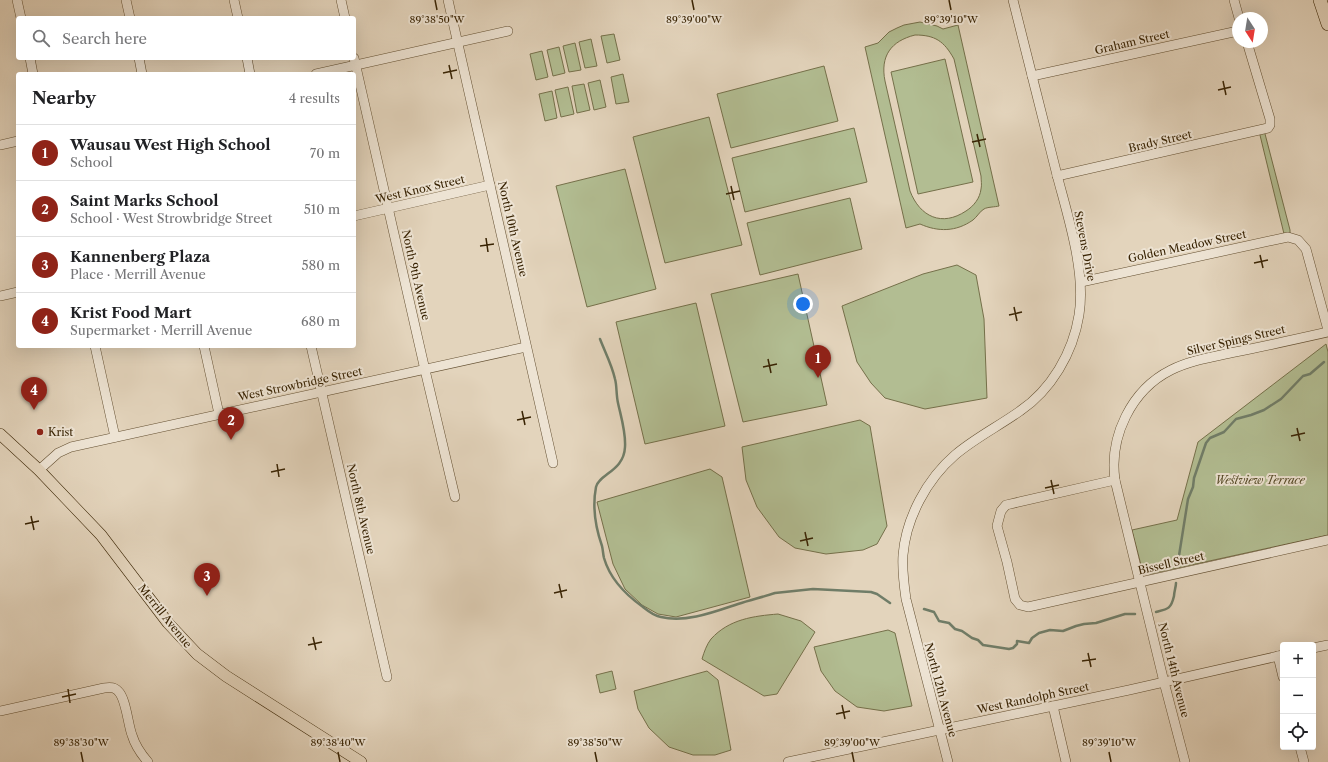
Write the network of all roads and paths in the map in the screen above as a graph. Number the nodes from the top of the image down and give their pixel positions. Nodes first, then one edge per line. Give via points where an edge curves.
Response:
1 (17, 0) edge
2 (126, 0) edge
3 (234, 0) edge
4 (341, 0) edge
5 (448, 0) edge
6 (1013, 0) edge
7 (1234, 0) edge
8 (1320, 0) edge
9 (1237, 12) edge
10 (21, 16) edge
11 (130, 16) edge
12 (238, 16) edge
13 (345, 16) edge
14 (1328, 24) edge
15 (508, 31) dead end
16 (1232, 32) edge
17 (457, 42) junction
18 (1249, 48) edge
19 (30, 60) edge
20 (139, 60) edge
21 (247, 60) edge
22 (355, 61) edge
23 (34, 72) edge
24 (142, 72) edge
25 (250, 72) edge
26 (322, 72) edge
27 (1032, 76) junction
28 (16, 141) edge
29 (0, 145) edge
30 (1057, 176) junction
31 (490, 185) junction
32 (388, 208) junction
33 (356, 216) edge
34 (1081, 282) junction
35 (16, 292) edge
36 (0, 296) edge
37 (1328, 331) edge
38 (526, 347) junction
39 (95, 348) edge
40 (204, 348) edge
41 (311, 348) edge
42 (425, 370) junction
43 (322, 392) junction
44 (219, 414) junction
45 (0, 434) edge
46 (115, 437) junction
47 (553, 462) dead end
48 (39, 470) junction
49 (1115, 480) junction
50 (455, 497) dead end
51 (1328, 540) edge
52 (1141, 583) junction
53 (912, 624) joint
54 (1328, 645) edge
55 (1316, 647) edge
56 (1280, 655) edge
57 (386, 677) dead end
58 (1164, 682) junction
59 (1053, 706) junction
60 (0, 711) edge
61 (939, 730) junction
62 (1301, 750) edge
63 (148, 762) edge
64 (361, 762) edge
65 (788, 762) edge
66 (948, 762) edge
67 (1066, 762) edge
68 (1185, 762) edge
69 (1304, 762) edge

1 - 10 street
2 - 11 street
3 - 12 street
4 - 13 street
5 - 17 street, North 10th Avenue
6 - 27 street, Stevens Drive
7 - 9 street
8 - 14 highway
15 - 17 street
16 - 27 street, Graham Street
17 - 22 street
17 - 31 street, North 10th Avenue
18 - 30 street, Brady Street via 1270,119 1268,128
19 - 23 street
20 - 24 street
21 - 25 street
22 - 26 street
22 - 32 street, North 9th Avenue
27 - 30 street, Stevens Drive
28 - 29 street
30 - 34 street, Stevens Drive
31 - 32 street, West Knox Street
31 - 38 street, North 10th Avenue
32 - 33 street, West Knox Street
32 - 42 street, North 9th Avenue
34 - 37 street, Golden Meadow Street via 1288,237 1303,244 1309,256
34 - 53 street, Stevens Drive via 1079,316 1074,336 1063,362 1048,386 1021,411 955,455 939,471 922,496 907,534 903,555 904,588
35 - 36 street
37 - 49 street, Silver Spings Street via 1193,361 1159,377 1138,396 1123,421 1114,456
38 - 42 street, West Strowbridge Street
38 - 47 street, North 10th Avenue
39 - 46 street
40 - 44 street
41 - 43 street, North 8th Avenue
42 - 43 street, West Strowbridge Street
42 - 50 street, North 9th Avenue
43 - 44 street, West Strowbridge Street
43 - 57 street, North 8th Avenue
44 - 46 street, West Strowbridge Street
45 - 48 main road, Merrill Avenue
46 - 48 street, West Strowbridge Street via 65,450 52,457
48 - 64 main road, Merrill Avenue via 101,535 168,623 197,654 230,679
49 - 52 street, Silver Spings Street
49 - 52 street, Bissell Street via 1006,505 1001,510 997,526 1015,599 1020,605 1028,607
51 - 52 street, Bissell Street
52 - 58 street, North 14th Avenue
53 - 61 street, North 12th Avenue
54 - 55 street
56 - 58 street, West Randolph Street
58 - 59 street, West Randolph Street
58 - 68 street, North 14th Avenue
59 - 61 street, West Randolph Street
59 - 67 street
60 - 63 street via 114,688 122,696 132,735
61 - 65 street, West Randolph Street
61 - 66 street, North 12th Avenue
62 - 69 street

